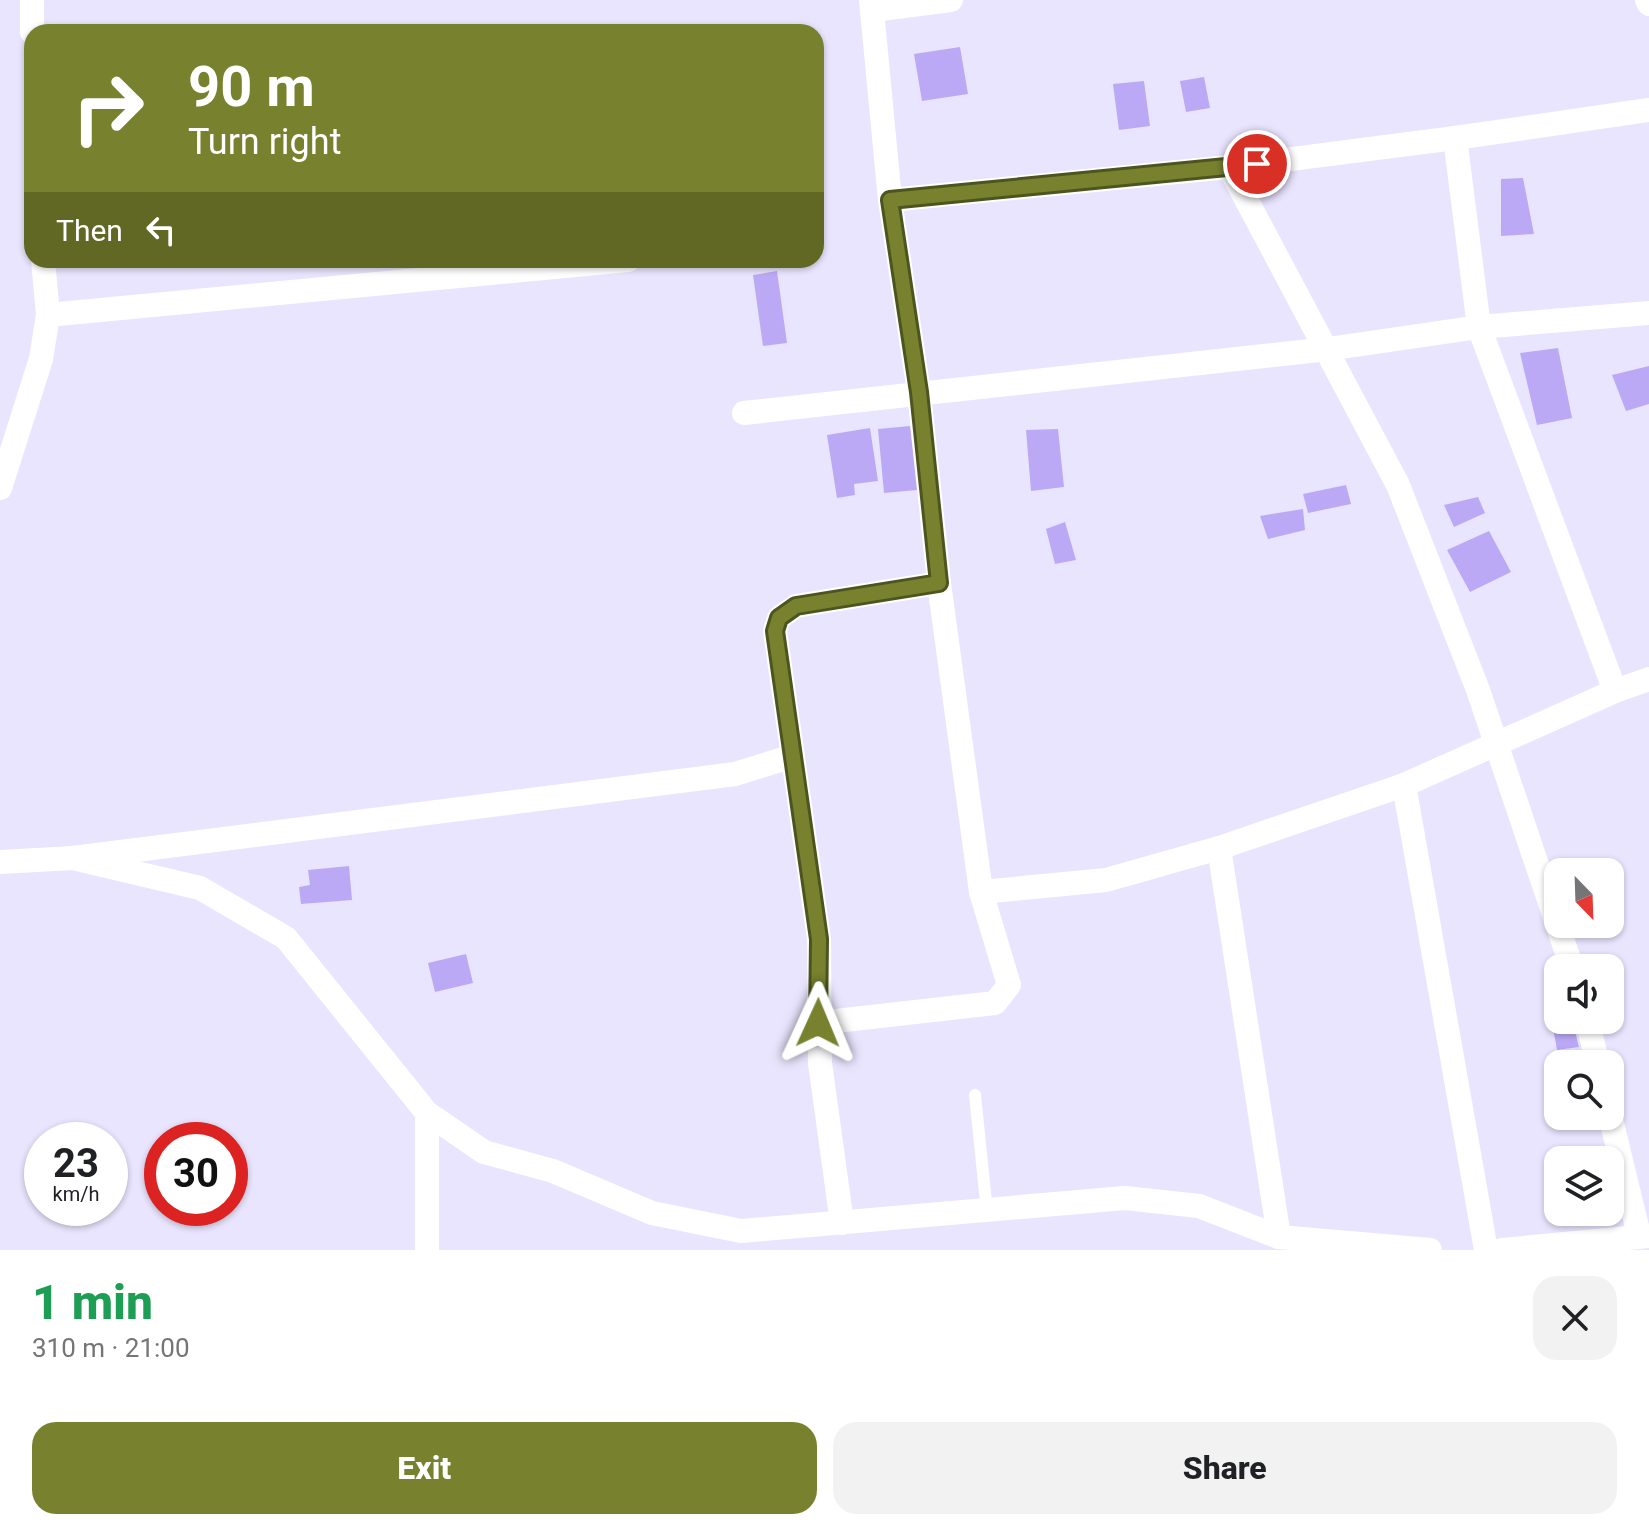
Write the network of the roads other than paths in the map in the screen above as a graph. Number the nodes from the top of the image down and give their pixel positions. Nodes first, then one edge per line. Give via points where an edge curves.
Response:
1 (32, 0) edge
2 (951, 0) edge
3 (872, 5) edge
4 (32, 24) edge
5 (1649, 110) edge
6 (1455, 138) junction
7 (1229, 167) junction
8 (890, 200) junction
9 (44, 268) edge
10 (544, 268) edge
11 (1649, 313) edge
12 (48, 315) junction
13 (1479, 327) junction
14 (1328, 349) junction
15 (919, 392) junction
16 (744, 413) dead end
17 (0, 488) edge
18 (939, 583) junction
19 (1649, 679) edge
20 (1615, 691) junction
21 (1495, 744) junction
22 (793, 756) junction
23 (1404, 785) junction
24 (1219, 848) junction
25 (73, 858) junction
26 (0, 862) edge
27 (981, 892) junction
28 (1567, 954) edge
29 (818, 1023) junction
30 (975, 1095) dead end
31 (427, 1113) junction
32 (1614, 1130) edge
33 (987, 1212) junction
34 (842, 1223) junction
35 (1644, 1236) edge
36 (1279, 1237) junction
37 (427, 1250) edge
38 (1430, 1250) edge
39 (1486, 1250) edge
40 (1502, 1250) edge

1 - 4 street
2 - 3 street
3 - 8 street
5 - 6 street
6 - 7 street
6 - 13 street
7 - 8 street
7 - 14 street
8 - 15 street
9 - 12 street
10 - 12 street
11 - 13 street
12 - 17 street via 41,359
13 - 14 street
13 - 20 street
14 - 15 street
14 - 21 street via 1398,485
15 - 16 street
15 - 18 street
18 - 22 street via 796,606 779,618 775,631
18 - 27 street
19 - 20 street
20 - 21 street
21 - 23 street
21 - 28 street
22 - 25 street via 735,774
22 - 29 street via 819,939
23 - 24 street
23 - 39 street
24 - 27 street via 1106,880
24 - 36 street
25 - 26 street
25 - 31 street via 200,888 286,938
27 - 29 street via 1009,985 995,1003
29 - 34 street
30 - 33 lane
31 - 34 street via 484,1152 553,1171 652,1213 741,1231
31 - 37 street
32 - 35 street
33 - 34 street
33 - 36 street via 1125,1198 1199,1206
35 - 40 street
36 - 38 street

